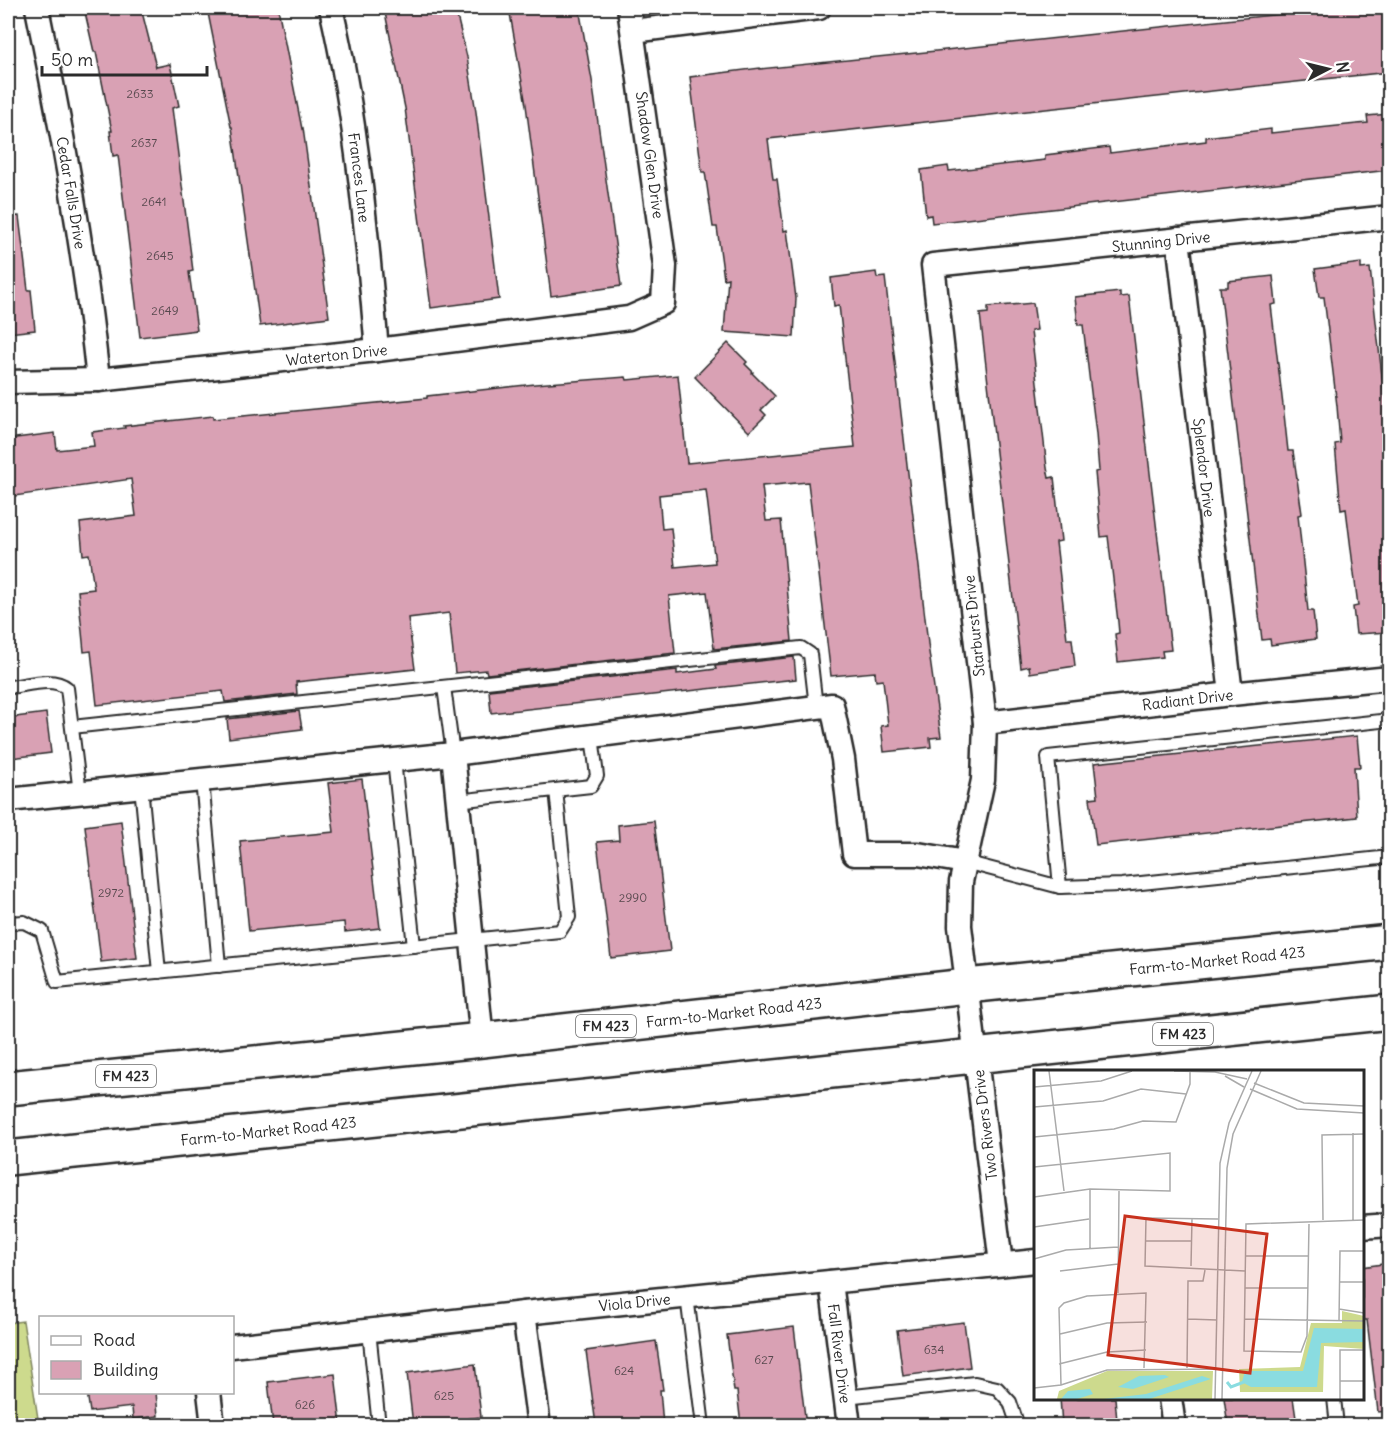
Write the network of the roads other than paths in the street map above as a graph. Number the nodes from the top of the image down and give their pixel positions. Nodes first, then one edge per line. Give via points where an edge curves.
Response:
1 (37, 8) edge
2 (331, 8) edge
3 (629, 8) edge
4 (819, 8) edge
5 (633, 31) junction
6 (1389, 218) edge
7 (1178, 239) junction
8 (933, 265) joint
9 (663, 303) joint
10 (377, 350) junction
11 (98, 380) junction
12 (8, 382) edge
13 (1389, 678) edge
14 (10, 687) dead end
15 (444, 687) junction
16 (1231, 694) junction
17 (816, 707) junction
18 (1389, 720) edge
19 (985, 723) junction
20 (72, 727) junction
21 (592, 736) junction
22 (453, 754) junction
23 (394, 760) junction
24 (202, 780) junction
25 (141, 786) junction
26 (556, 790) junction
27 (80, 793) junction
28 (8, 800) edge
29 (457, 801) junction
30 (1389, 857) edge
31 (965, 862) junction
32 (1060, 887) junction
33 (8, 923) edge
34 (471, 940) junction
35 (1389, 942) edge
36 (414, 946) junction
37 (219, 966) junction
38 (159, 972) junction
39 (968, 986) junction
40 (1389, 1012) edge
41 (482, 1040) junction
42 (976, 1056) junction
43 (8, 1088) edge
44 (8, 1158) edge
45 (1389, 1225) edge
46 (1364, 1227) edge
47 (1034, 1261) edge
48 (1001, 1264) junction
49 (831, 1282) junction
50 (687, 1296) junction
51 (524, 1313) junction
52 (369, 1330) junction
53 (234, 1346) edge
54 (209, 1394) edge
55 (845, 1397) junction
56 (1170, 1400) edge
57 (1334, 1400) edge
58 (213, 1425) edge
59 (379, 1425) edge
60 (539, 1425) edge
61 (703, 1425) edge
62 (849, 1425) edge
63 (1018, 1425) edge
64 (1174, 1425) edge
65 (1337, 1425) edge

1 - 11 street, Cedar Falls Drive via 66,150
2 - 10 street, Frances Lane via 366,212
3 - 5 street, Shadow Glen Drive
4 - 5 street
5 - 9 street, Shadow Glen Drive via 665,266
6 - 7 street, Stunning Drive
7 - 8 street, Stunning Drive
7 - 16 street, Splendor Drive
8 - 19 street, Starburst Drive
9 - 10 street, Waterton Drive via 629,318
10 - 11 street, Waterton Drive
11 - 12 street, Waterton Drive
13 - 16 street, Radiant Drive
14 - 20 lane via 62,683 67,688
15 - 17 lane via 801,648 810,654
15 - 20 lane
15 - 22 lane
16 - 19 street, Radiant Drive
17 - 21 street
17 - 31 street via 832,705 854,854 918,854
18 - 32 lane via 1048,757
19 - 31 street, Starburst Drive via 983,780
20 - 27 lane
21 - 22 street
21 - 26 lane via 597,776 591,786
22 - 23 street
22 - 29 street
23 - 24 street
23 - 36 lane
24 - 25 street
24 - 37 lane
25 - 27 street
25 - 38 lane
26 - 29 lane
26 - 34 lane via 570,917 560,931
27 - 28 street
29 - 34 street
30 - 32 lane via 1122,885
31 - 32 lane
31 - 39 street, Starburst Drive via 960,926
33 - 38 lane via 24,922 42,931 57,982
34 - 36 lane
34 - 41 street
35 - 39 main road, Farm-to-Market Road 423 / FM 423
36 - 37 lane
37 - 38 lane
39 - 41 main road, Farm-to-Market Road 423 / FM 423
39 - 42 street, Two Rivers Drive
40 - 42 main road, Farm-to-Market Road 423 / FM 423
41 - 43 main road, Farm-to-Market Road 423 / FM 423
42 - 44 main road, Farm-to-Market Road 423 / FM 423
42 - 48 street, Two Rivers Drive
45 - 46 street
47 - 48 street, Viola Drive
48 - 49 street, Viola Drive
49 - 50 street, Viola Drive
49 - 55 street, Fall River Drive
50 - 51 street, Viola Drive
50 - 61 lane
51 - 52 street, Viola Drive
51 - 60 street
52 - 53 street, Viola Drive
52 - 59 lane
54 - 58 street
55 - 62 street, Fall River Drive
55 - 63 lane via 975,1383 997,1388 1010,1402
56 - 64 street
57 - 65 lane

